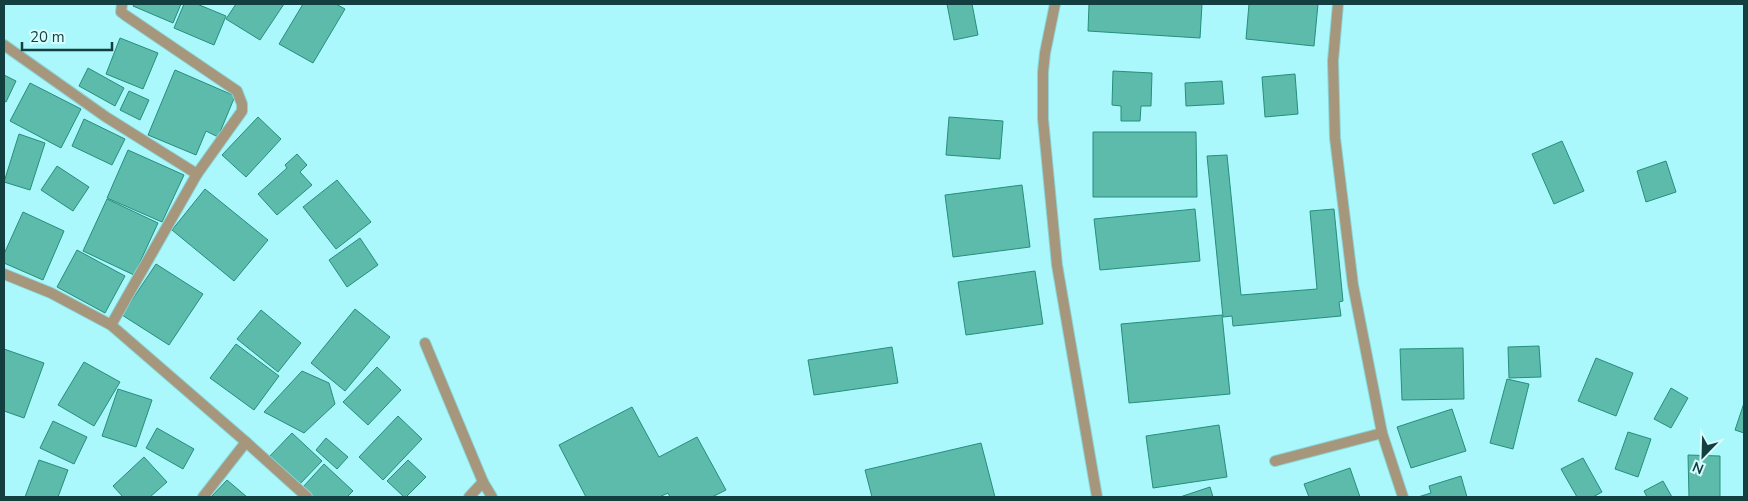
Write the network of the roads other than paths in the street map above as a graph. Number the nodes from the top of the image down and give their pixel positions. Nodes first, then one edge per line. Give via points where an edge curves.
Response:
1 (122, 4) edge
2 (1055, 4) edge
3 (1338, 4) edge
4 (4, 45) edge
5 (197, 174) junction
6 (4, 274) edge
7 (111, 325) junction
8 (425, 343) dead end
9 (1382, 433) junction
10 (246, 442) junction
11 (1275, 462) dead end
12 (483, 482) junction
13 (203, 497) edge
14 (307, 497) edge
15 (469, 497) edge
16 (492, 497) edge
17 (1097, 497) edge
18 (1403, 497) edge

1 - 5 street via 121,12 237,91 242,111
2 - 17 street via 1042,72 1043,119 1057,265
3 - 9 street via 1333,61 1335,138 1352,285
4 - 5 street via 106,117
5 - 7 street
6 - 7 street via 51,293
7 - 10 street
8 - 12 street
9 - 11 street
9 - 18 street
10 - 13 street
10 - 14 street
12 - 15 street
12 - 16 street

